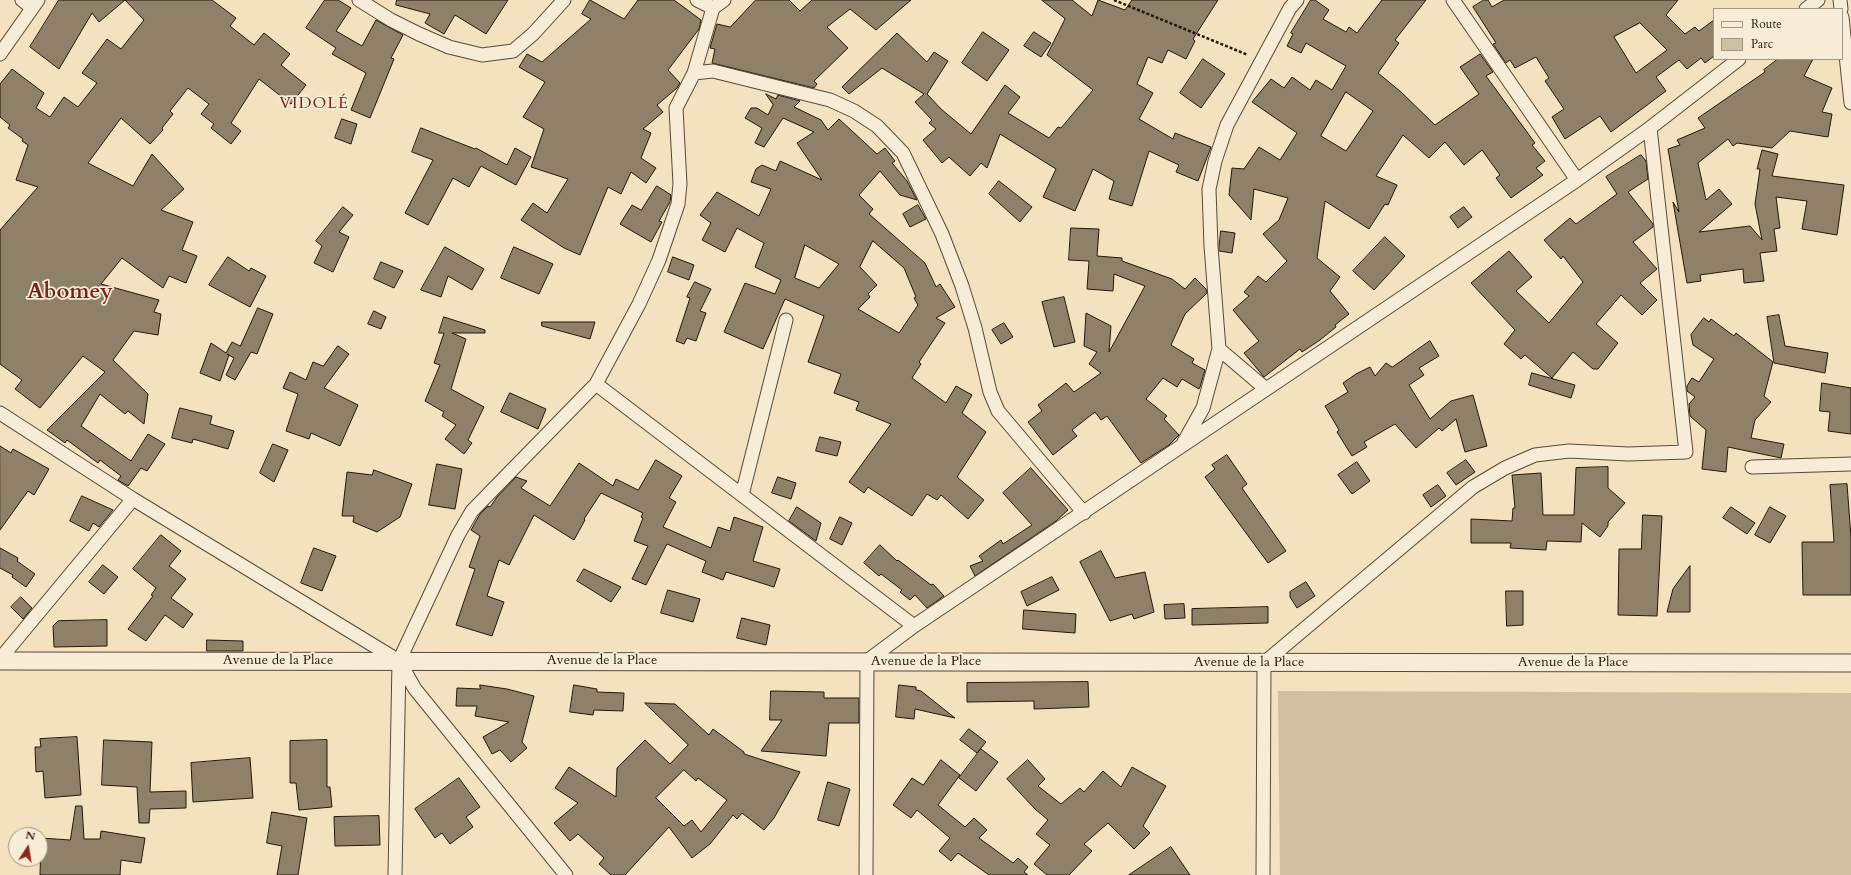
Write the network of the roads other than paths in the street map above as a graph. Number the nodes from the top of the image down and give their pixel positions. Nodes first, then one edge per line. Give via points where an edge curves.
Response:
1 (22, 0) edge
2 (359, 0) edge
3 (564, 0) edge
4 (697, 0) edge
5 (724, 0) edge
6 (1297, 0) edge
7 (1453, 0) edge
8 (1818, 0) edge
9 (35, 4) edge
10 (713, 8) junction
11 (1807, 8) edge
12 (1843, 27) edge
13 (0, 54) edge
14 (1738, 60) edge
15 (694, 73) junction
16 (1851, 103) edge
17 (1650, 128) junction
18 (1577, 180) junction
19 (786, 320) dead end
20 (1219, 349) junction
21 (596, 384) junction
22 (1266, 389) junction
23 (0, 413) edge
24 (1182, 445) junction
25 (1851, 464) edge
26 (1752, 467) dead end
27 (742, 495) junction
28 (133, 499) junction
29 (1084, 513) junction
30 (914, 626) junction
31 (0, 660) edge
32 (399, 660) junction
33 (867, 661) junction
34 (1264, 663) junction
35 (1851, 663) edge
36 (395, 875) edge
37 (566, 875) edge
38 (866, 875) edge
39 (1263, 875) edge

1 - 9 street
2 - 3 street via 419,34 449,47 482,55 513,51 533,34
4 - 10 street
5 - 10 street
6 - 20 street via 1290,8 1227,125 1215,161 1209,189
7 - 18 street
8 - 11 street
9 - 13 street
10 - 15 street
12 - 16 street
14 - 17 street
15 - 21 street via 676,108 680,184 678,204 650,281
15 - 29 street via 713,71 830,100 877,126 903,153 942,234 962,286 990,392 998,411
17 - 18 street
17 - 34 street via 1686,452 1628,454 1569,451 1535,455 1505,468 1473,487
18 - 22 street
19 - 27 street
20 - 22 street
20 - 24 street via 1203,408
21 - 27 street
21 - 32 street via 472,511 458,535
22 - 24 street
23 - 28 street
24 - 29 street
25 - 26 street
27 - 30 street
28 - 31 street
28 - 32 street
29 - 30 street
30 - 33 street
31 - 32 street, Avenue de la Place
32 - 33 street, Avenue de la Place
32 - 36 street
32 - 37 street via 415,689
33 - 34 street, Avenue de la Place
33 - 38 street
34 - 35 street, Avenue de la Place
34 - 39 street

